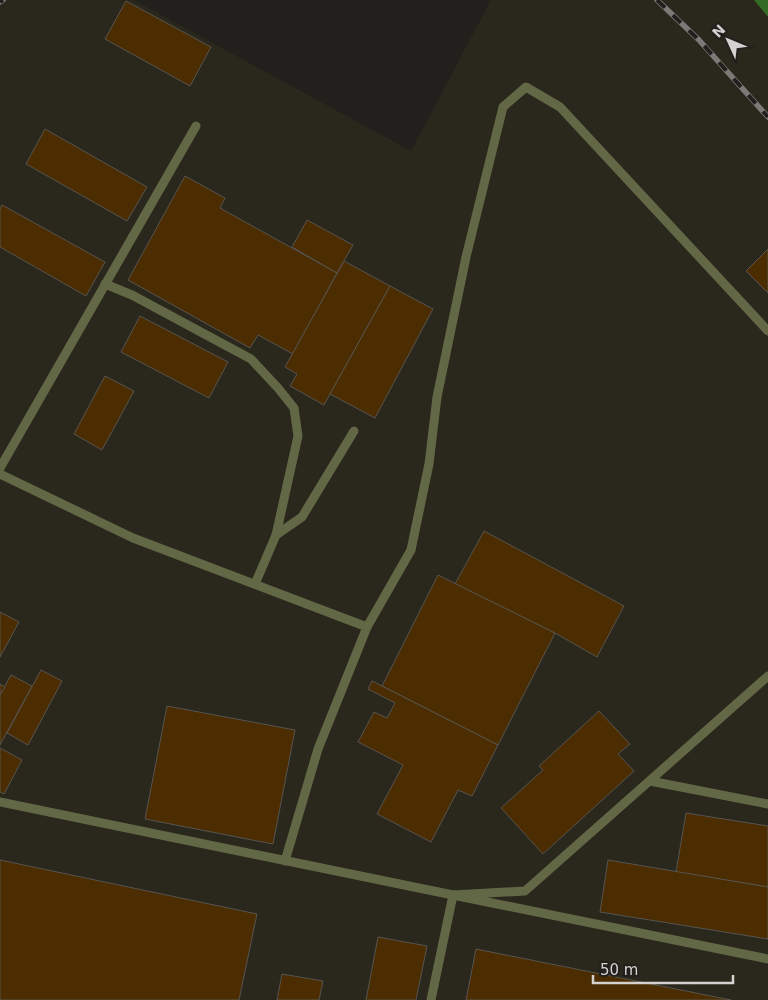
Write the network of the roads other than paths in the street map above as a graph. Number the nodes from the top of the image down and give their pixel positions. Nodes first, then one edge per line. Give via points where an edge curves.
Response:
1 (196, 126) dead end
2 (105, 284) junction
3 (768, 331) edge
4 (354, 431) dead end
5 (0, 468) edge
6 (0, 474) edge
7 (276, 535) junction
8 (255, 584) junction
9 (367, 627) junction
10 (768, 676) edge
11 (650, 781) junction
12 (0, 802) edge
13 (768, 804) edge
14 (285, 861) junction
15 (453, 895) junction
16 (768, 959) edge
17 (432, 1000) edge

1 - 2 lane
2 - 5 lane
2 - 7 lane via 132,295 251,360 294,408 298,436
3 - 9 lane via 560,107 526,87 503,107 437,397 429,464 411,550
4 - 7 lane via 302,517
6 - 8 lane via 133,538
7 - 8 lane
8 - 9 lane
9 - 14 lane via 318,749
10 - 11 lane
11 - 13 lane
11 - 15 lane via 525,891
12 - 14 lane
14 - 15 lane
15 - 16 lane
15 - 17 lane

